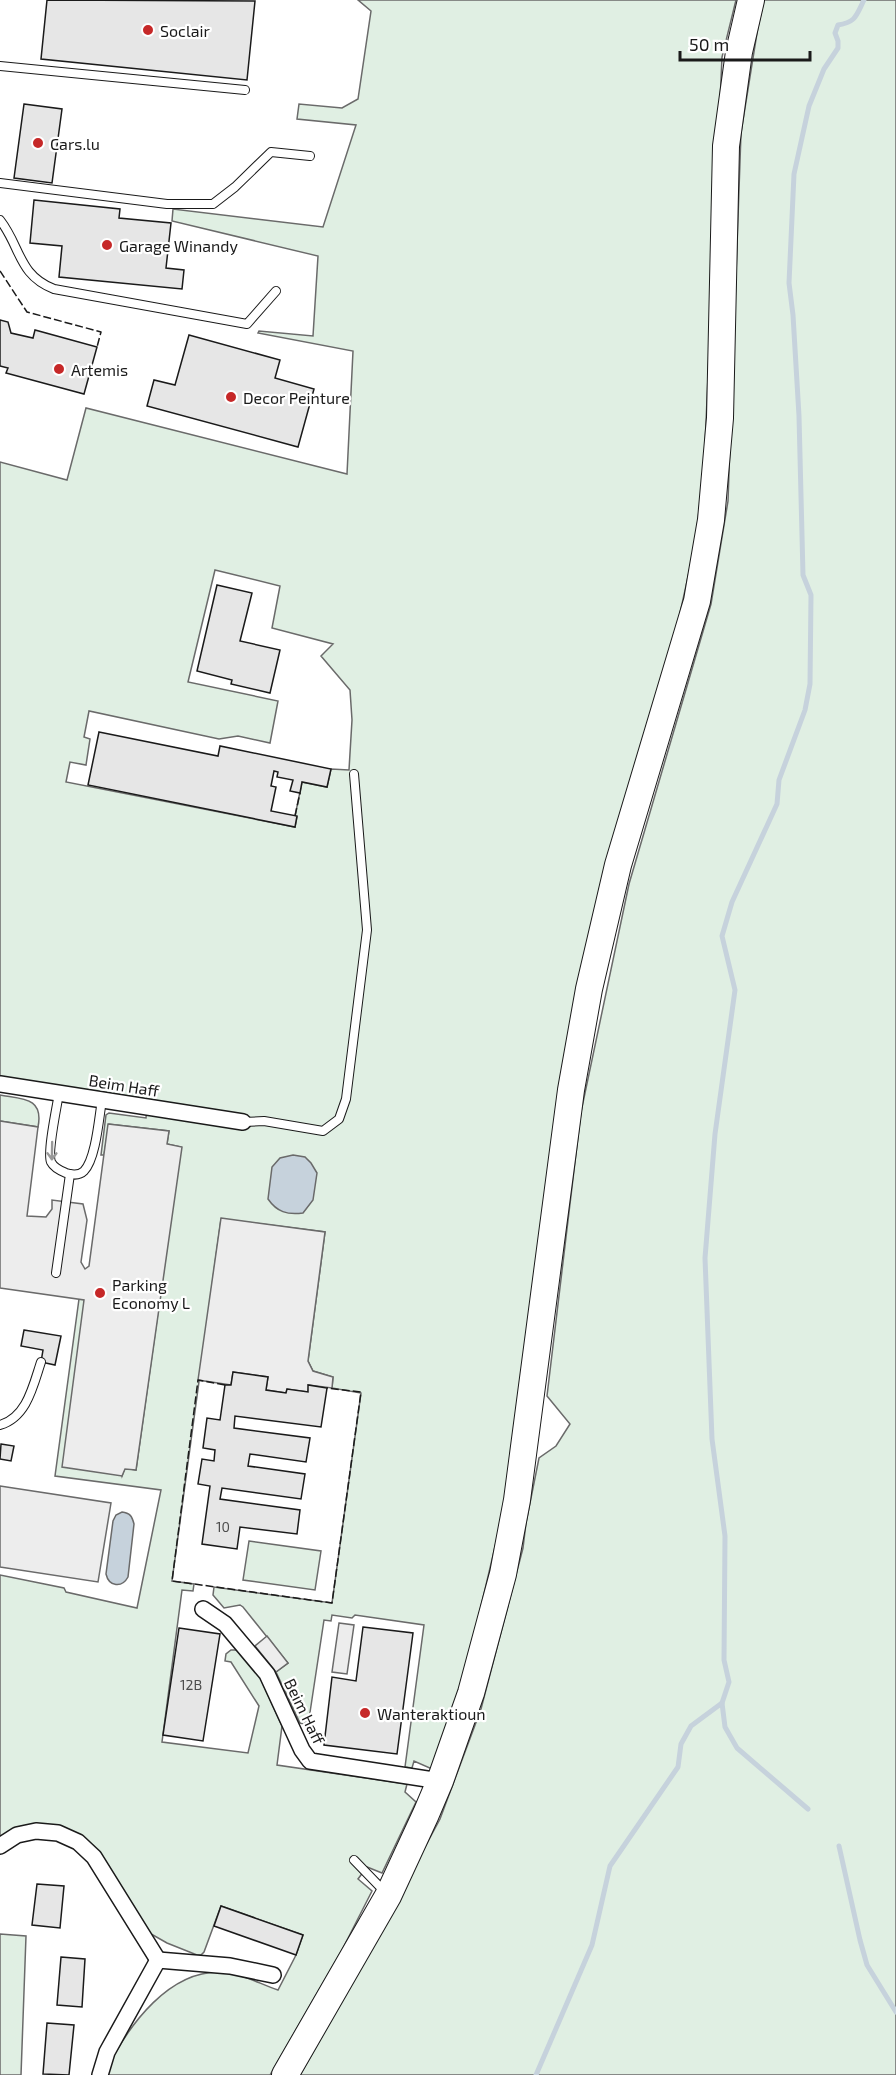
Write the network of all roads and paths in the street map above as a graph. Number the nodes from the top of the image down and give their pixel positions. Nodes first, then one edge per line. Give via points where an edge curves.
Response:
1 (751, 0) edge
2 (0, 66) edge
3 (245, 90) dead end
4 (310, 156) dead end
5 (0, 183) edge
6 (0, 220) edge
7 (276, 291) dead end
8 (354, 774) dead end
9 (0, 1084) edge
10 (59, 1093) junction
11 (102, 1100) junction
12 (243, 1122) joint
13 (70, 1174) junction
14 (56, 1273) dead end
15 (40, 1362) dead end
16 (0, 1425) edge
17 (203, 1609) dead end
18 (440, 1781) junction
19 (0, 1846) edge
20 (354, 1860) dead end
21 (388, 1896) junction
22 (158, 1960) junction
23 (273, 1975) dead end
24 (100, 2075) edge
25 (285, 2075) edge

1 - 18 main road via 739,52 726,146 720,418 711,520 697,601 618,865 589,989 571,1090 515,1511 503,1574 471,1692
2 - 3 lane
4 - 5 lane via 271,152 213,204 167,204
6 - 7 lane via 30,274 40,284 54,289 246,324
8 - 12 lane via 367,930 346,1099 339,1119 322,1131 264,1121
9 - 10 street, Beim Haff
10 - 11 street, Beim Haff
10 -> 13 lane via 50,1153 52,1163
11 - 12 street, Beim Haff
11 - 13 lane via 90,1161 78,1175
13 - 14 lane
15 - 16 lane via 28,1400 11,1422
17 - 18 street, Beim Haff via 225,1624 267,1674 310,1761
18 - 21 main road
19 - 22 street via 17,1835 36,1831 58,1833 78,1842 94,1857
20 - 21 lane
21 - 25 main road
22 - 23 street via 230,1966
22 - 24 street via 107,2052

